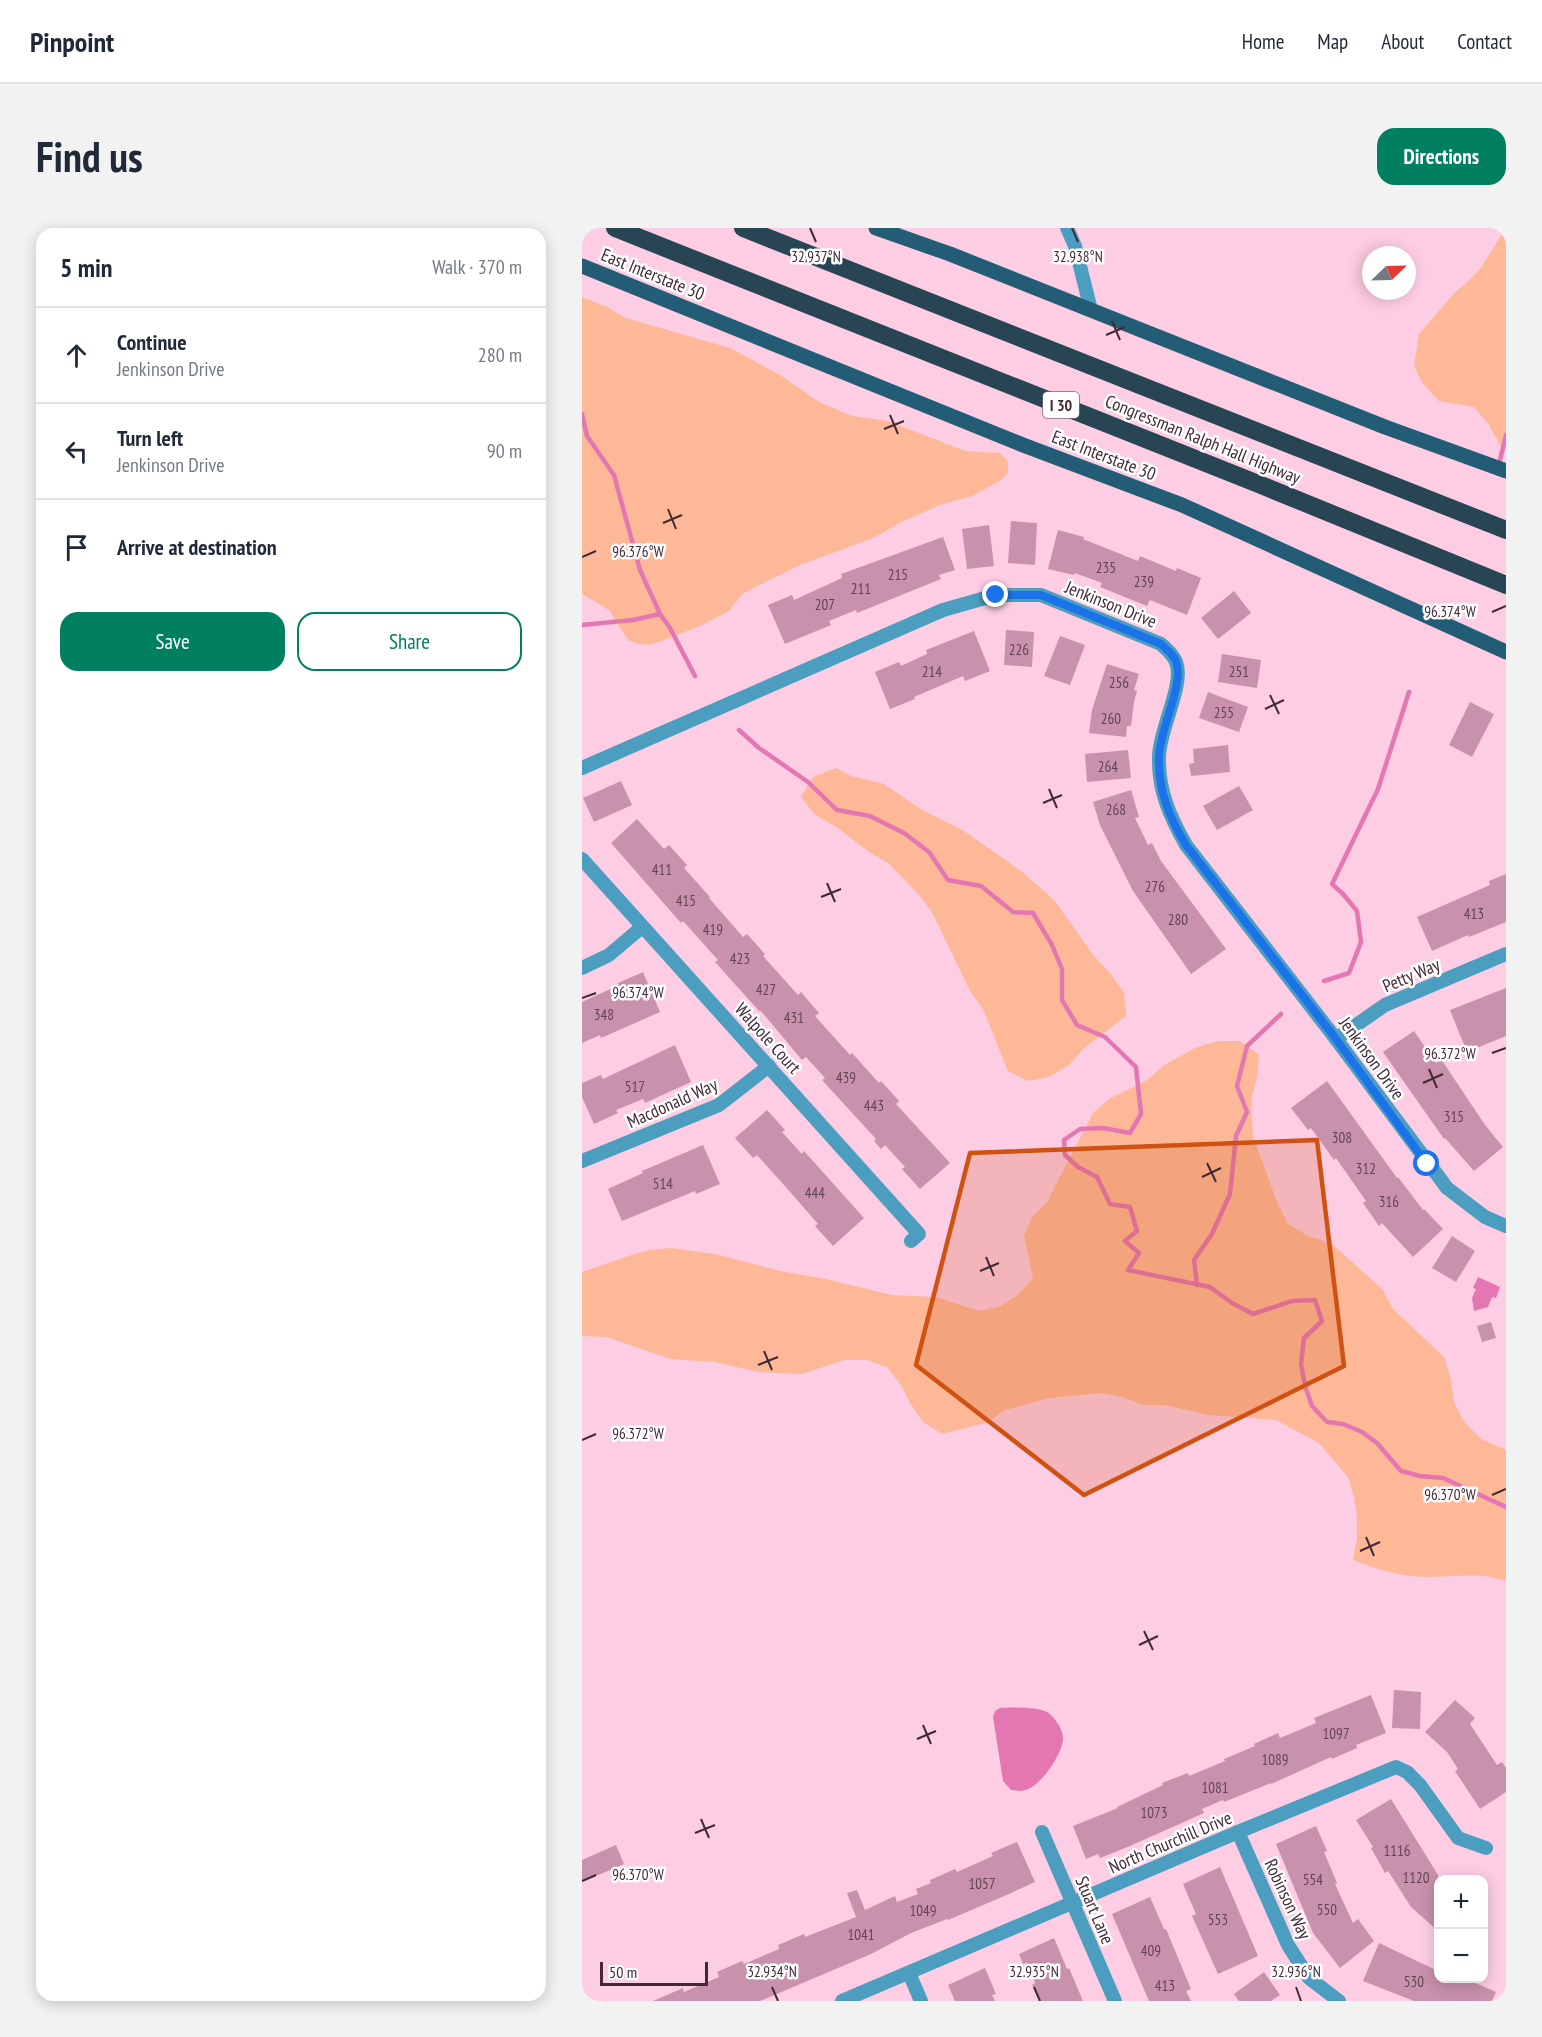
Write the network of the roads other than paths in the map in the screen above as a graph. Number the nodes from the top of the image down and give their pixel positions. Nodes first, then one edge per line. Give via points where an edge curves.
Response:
1 (615, 228) edge
2 (743, 228) edge
3 (876, 228) edge
4 (1067, 228) edge
5 (582, 266) edge
6 (1091, 310) junction
7 (1506, 471) edge
8 (1506, 530) edge
9 (1506, 585) edge
10 (1506, 652) edge
11 (582, 768) edge
12 (582, 859) edge
13 (642, 927) junction
14 (1506, 954) edge
15 (582, 969) edge
16 (1336, 1039) junction
17 (769, 1066) junction
18 (582, 1161) edge
19 (1506, 1226) edge
20 (911, 1241) dead end
21 (1042, 1832) dead end
22 (1238, 1832) junction
23 (1486, 1848) dead end
24 (1072, 1903) junction
25 (909, 1973) junction
26 (842, 2001) edge
27 (921, 2001) edge
28 (1115, 2001) edge
29 (1339, 2001) edge

1 - 9 highway, Congressman Ralph Hall Highway / I 30
2 - 8 highway, Congressman Ralph Hall Highway
3 - 6 main road
4 - 6 street
5 - 10 main road, East Interstate 30 via 1023,445 1182,505
6 - 7 main road via 1384,427
11 - 16 street, Jenkinson Drive via 943,610 996,595 1041,595 1161,644 1169,651 1178,673 1162,732 1159,776 1172,821 1186,845
12 - 13 street, Walpole Court
13 - 15 street via 609,954
13 - 17 street, Walpole Court
14 - 16 street, Petty Way via 1385,1005
16 - 19 street, Jenkinson Drive via 1447,1188 1485,1217
17 - 18 street, Macdonald Way via 719,1105
17 - 20 street, Walpole Court via 919,1234
21 - 24 street, Stuart Lane
22 - 23 street, North Churchill Drive via 1396,1767 1420,1785 1458,1838
22 - 24 street, North Churchill Drive
22 - 29 street, Robinson Way via 1288,1945 1309,1978
24 - 25 street, North Churchill Drive
24 - 28 street, Stuart Lane
25 - 26 street, North Churchill Drive
25 - 27 street

